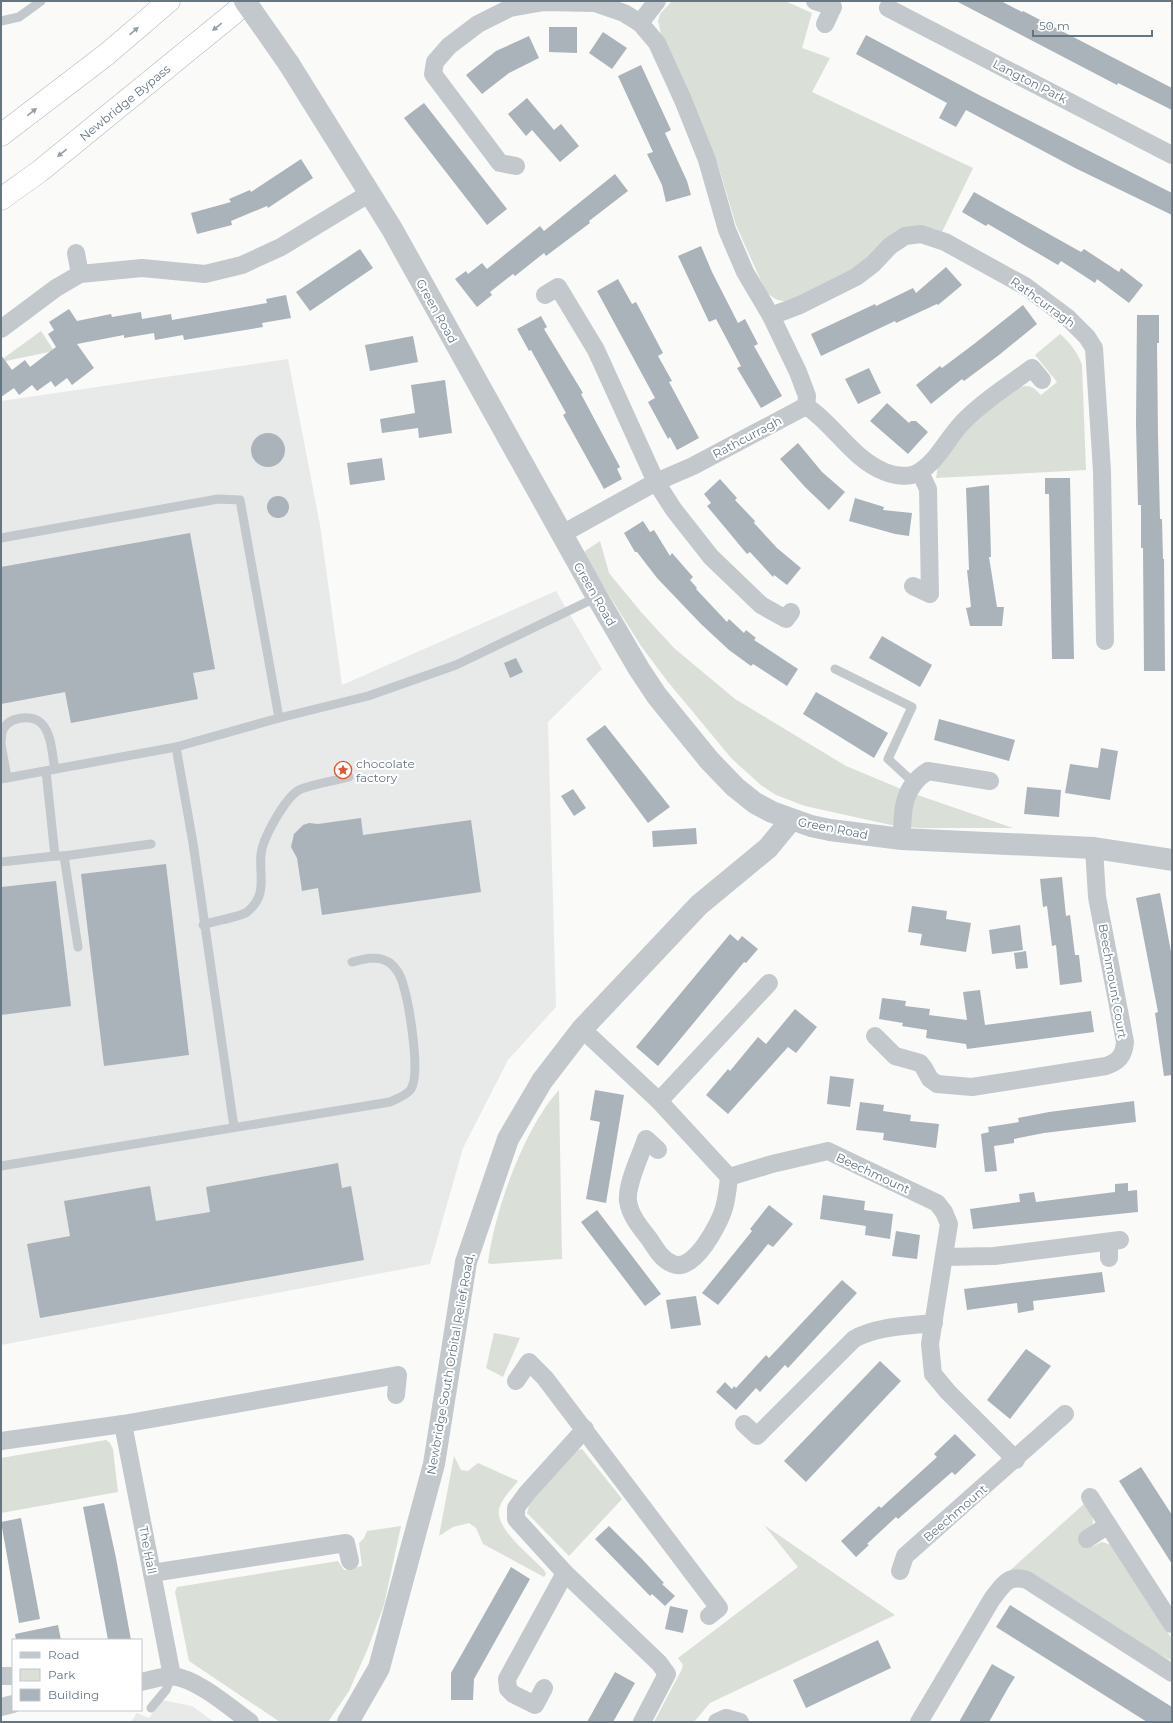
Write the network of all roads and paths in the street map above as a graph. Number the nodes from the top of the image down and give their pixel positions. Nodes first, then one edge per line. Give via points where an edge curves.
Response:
1 (41, 1) edge
2 (169, 1) edge
3 (245, 1) edge
4 (657, 1) edge
5 (815, 1) edge
6 (888, 8) dead end
7 (1, 21) edge
8 (640, 23) junction
9 (825, 24) dead end
10 (1, 135) edge
11 (1172, 155) edge
12 (516, 166) dead end
13 (370, 194) junction
14 (1, 200) edge
15 (76, 253) dead end
16 (80, 274) junction
17 (557, 288) dead end
18 (771, 316) junction
19 (1, 329) edge
20 (1042, 380) dead end
21 (806, 406) junction
22 (920, 472) junction
23 (656, 482) junction
24 (562, 534) junction
25 (1, 538) edge
26 (913, 586) dead end
27 (597, 597) junction
28 (790, 612) dead end
29 (1105, 641) dead end
30 (835, 670) dead end
31 (279, 718) junction
32 (1, 743) edge
33 (176, 747) junction
34 (51, 770) junction
35 (349, 777) dead end
36 (4, 779) edge
37 (990, 781) dead end
38 (914, 783) junction
39 (791, 820) junction
40 (902, 839) junction
41 (151, 844) dead end
42 (1094, 848) junction
43 (59, 856) junction
44 (1172, 860) edge
45 (1, 862) edge
46 (203, 925) junction
47 (78, 947) dead end
48 (352, 962) dead end
49 (769, 983) dead end
50 (582, 1029) junction
51 (875, 1036) dead end
52 (659, 1101) junction
53 (234, 1127) junction
54 (658, 1150) dead end
55 (1, 1166) edge
56 (729, 1177) junction
57 (1113, 1247) dead end
58 (944, 1257) junction
59 (934, 1323) junction
60 (516, 1381) dead end
61 (396, 1395) dead end
62 (1066, 1414) dead end
63 (123, 1424) junction
64 (744, 1424) dead end
65 (585, 1429) junction
66 (1, 1441) edge
67 (1016, 1460) junction
68 (1090, 1497) dead end
69 (1108, 1525) junction
70 (1086, 1539) dead end
71 (350, 1561) dead end
72 (900, 1571) dead end
73 (565, 1572) junction
74 (152, 1573) junction
75 (708, 1616) dead end
76 (1172, 1624) edge
77 (1172, 1673) edge
78 (1, 1676) edge
79 (12, 1676) edge
80 (172, 1676) junction
81 (142, 1682) edge
82 (544, 1688) dead end
83 (12, 1704) edge
84 (1, 1706) edge
85 (151, 1708) dead end
86 (250, 1722) edge
87 (348, 1722) edge
88 (642, 1722) edge
89 (718, 1722) edge
90 (740, 1722) edge
91 (919, 1722) edge

1 - 7 lane via 19,17
10 -> 2 highway via 107,54
3 - 13 street, Green Road, bridge via 289,64
3 -> 14 highway, Newbridge Bypass via 234,13
4 - 8 street
5 - 9 street via 833,7
6 - 11 street, Langton Park
8 - 12 street via 624,13 596,3 544,2 510,8 478,24 449,46 435,62 433,74 500,163
8 - 18 street via 657,43 683,100 707,160 727,230 745,272
13 - 16 street via 281,247 242,265 205,274 142,268
13 - 24 street, Green Road
15 - 16 street
16 - 19 street via 56,288
17 - 23 street via 596,350
18 - 21 street via 798,372 807,396
18 - 29 street, Rathcurragh via 800,305 856,277 900,239 921,234 945,242 1025,286 1068,318 1087,336 1094,348 1102,471
20 - 22 street via 1032,368 986,401 962,422
21 - 22 street via 859,456 884,472 909,477
21 - 23 street, Rathcurragh via 693,466
22 - 26 street via 928,489 930,594
23 - 24 street, Rathcurragh
23 - 28 street via 710,557 761,605 786,620
24 - 27 street, Green Road
25 - 31 lane via 218,499 240,500
27 - 31 lane via 456,665 368,696
27 - 39 street, Green Road via 657,696 709,760 755,803
30 - 38 lane via 912,707 888,759
31 - 33 lane
32 - 34 lane via 3,729 13,720 31,718 41,723 48,735
32 - 36 lane
33 - 34 lane
33 - 46 lane via 193,843
34 - 36 lane
34 - 43 lane
35 - 46 lane via 299,790 282,808 269,829 261,854 262,887 257,901 242,915
37 - 38 street via 928,771
38 - 40 street via 902,809
39 - 40 street, Green Road via 830,830
39 - 50 street, Newbridge South Orbital Relief Road, via 768,848 699,905
40 - 42 street, Green Road
41 - 43 lane
42 - 44 street, Green Road
42 - 51 street, Beechmount Court via 1097,897 1124,1042 1122,1055 1115,1063 972,1087 937,1084 930,1080 920,1063 895,1056
43 - 45 lane
43 - 47 lane
46 - 53 lane
48 - 53 lane via 373,958 389,962 403,983 416,1059 415,1078 411,1089 404,1096 390,1102
49 - 52 street
50 - 52 street
50 - 87 street, Newbridge South Orbital Relief Road, via 542,1080 508,1139 466,1262 434,1464 379,1668
52 - 56 street
53 - 55 lane
54 - 56 street via 646,1139 630,1186 628,1200 633,1217 663,1258 674,1265 685,1264 694,1258 710,1237 724,1209
56 - 58 street, Beechmount via 828,1151 937,1203 944,1212 948,1224
57 - 58 street
58 - 59 street, Beechmount
59 - 64 street via 863,1334 854,1339 757,1436
59 - 67 street, Beechmount via 930,1344 932,1374
60 - 65 street via 529,1362 545,1378
61 - 63 street via 398,1375
62 - 67 street, Beechmount
63 - 66 street
63 - 74 street, The Hall
65 - 73 street via 516,1508 516,1519
65 - 75 street via 719,1608
67 - 72 street, Beechmount via 905,1556
68 - 69 street
69 - 70 street
69 - 76 street
71 - 74 street via 346,1543
73 - 82 street via 507,1679 508,1689 513,1694 535,1705
73 - 88 street via 659,1663 667,1674
74 - 80 street, The Hall
77 - 91 street via 1027,1580 1018,1577 1005,1582 992,1598
78 - 79 street
80 - 81 street
80 - 85 lane via 166,1690
80 - 86 street via 207,1691
83 - 84 street
89 - 90 street via 726,1718

